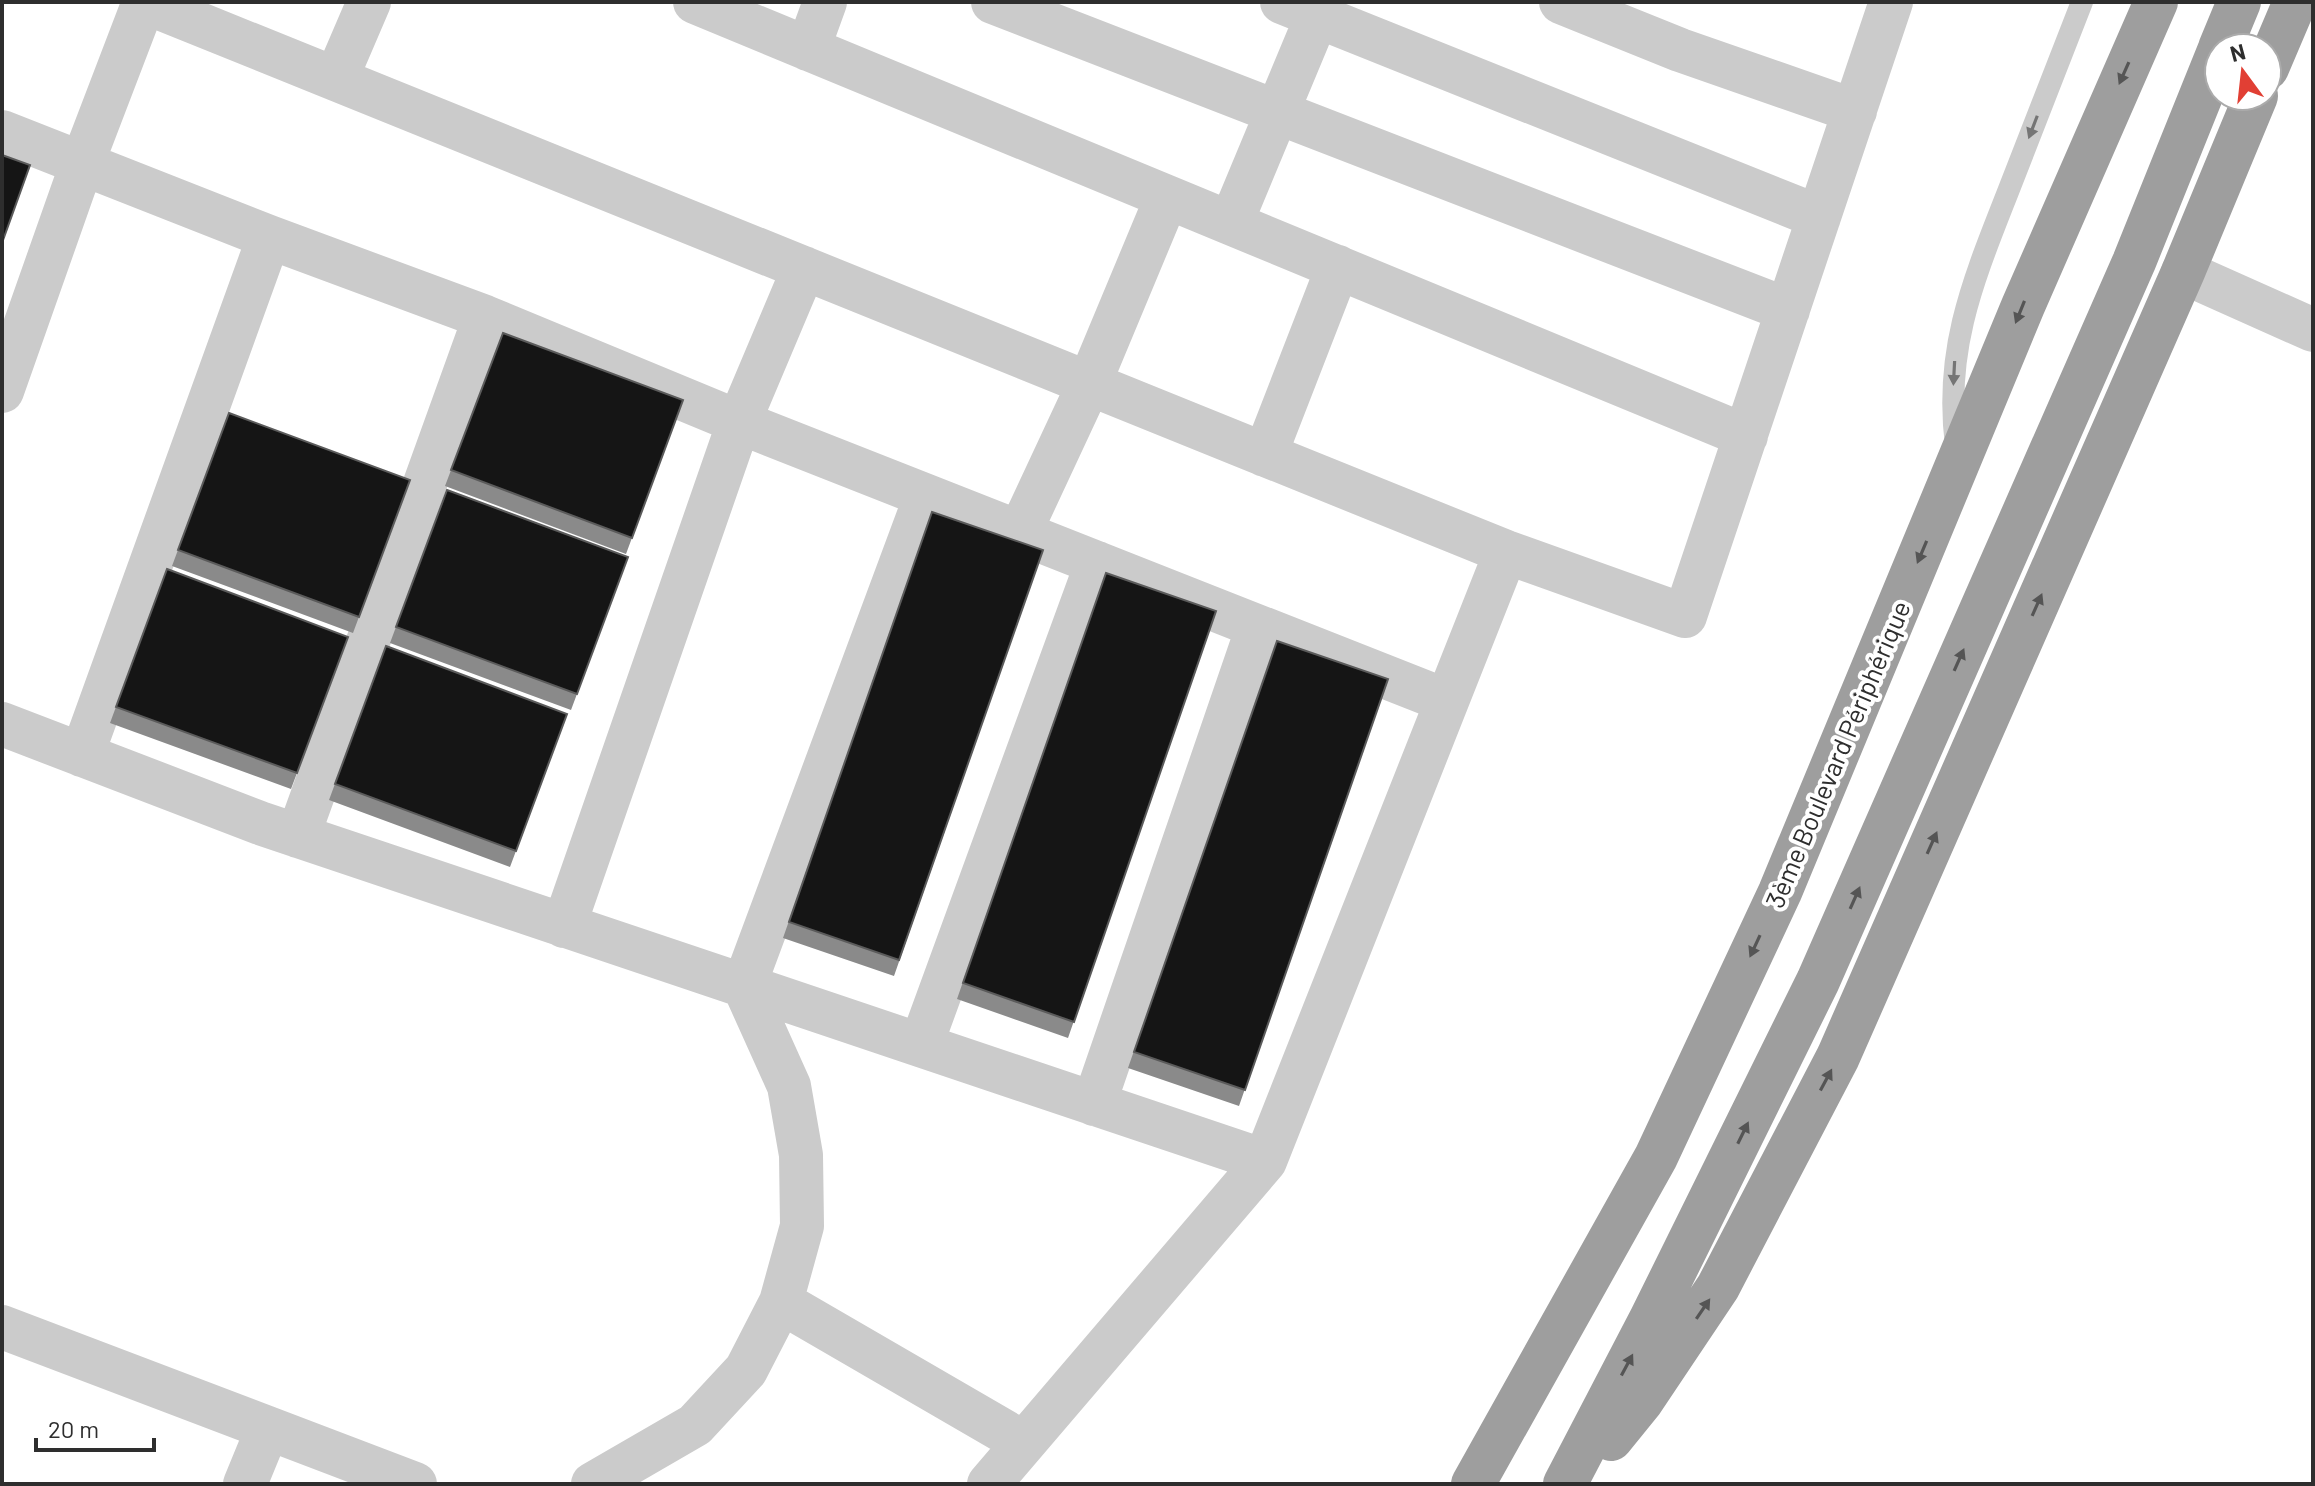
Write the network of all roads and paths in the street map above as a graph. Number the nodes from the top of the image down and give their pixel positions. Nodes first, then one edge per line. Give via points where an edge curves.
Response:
1 (145, 2) edge
2 (369, 2) edge
3 (695, 2) edge
4 (825, 2) edge
5 (993, 2) edge
6 (1561, 2) edge
7 (2082, 2) edge
8 (2156, 2) edge
9 (2239, 2) edge
10 (2295, 2) edge
11 (1307, 7) edge
12 (1877, 7) edge
13 (2227, 32) edge
14 (2282, 32) edge
15 (808, 49) junction
16 (336, 79) junction
17 (2203, 91) edge
18 (1278, 111) junction
19 (1855, 111) junction
20 (2249, 112) edge
21 (2, 132) edge
22 (82, 164) junction
23 (1167, 197) junction
24 (1819, 217) junction
25 (1231, 223) junction
26 (269, 237) junction
27 (1338, 267) junction
28 (804, 268) junction
29 (2183, 272) junction
30 (1788, 310) junction
31 (485, 317) junction
32 (2313, 330) edge
33 (1089, 384) junction
34 (2, 391) edge
35 (739, 422) junction
36 (1746, 436) junction
37 (1265, 455) junction
38 (1958, 465) junction
39 (926, 496) junction
40 (1020, 532) junction
41 (1506, 552) junction
42 (1097, 563) junction
43 (1258, 627) junction
44 (1447, 701) junction
45 (2, 724) edge
46 (82, 755) junction
47 (298, 836) junction
48 (564, 926) junction
49 (744, 986) junction
50 (921, 1045) junction
51 (1094, 1104) junction
52 (1265, 1161) junction
53 (781, 1302) junction
54 (2, 1327) edge
55 (268, 1428) junction
56 (1024, 1443) junction
57 (245, 1484) edge
58 (415, 1484) edge
59 (593, 1484) edge
60 (989, 1484) edge
61 (1473, 1484) edge
62 (1565, 1484) edge
63 (1574, 1484) edge

1 - 16 street
1 - 22 street
2 - 16 street
3 - 15 street
4 - 15 street
5 - 18 street
6 - 19 street
7 -> 38 lane via 1962,315 1952,402
8 -> 38 highway, 3ème Boulevard Périphérique
9 - 13 highway
10 - 14 highway
11 - 18 street
11 - 24 street
12 - 19 street
15 - 23 street
16 - 28 street
62 -> 17 highway via 1818,981 2128,276
18 - 25 street
18 - 30 street
19 - 24 street
20 - 29 highway
21 - 22 street
22 - 26 street
22 - 34 street
23 - 25 street
23 - 33 street
24 - 30 street
25 - 27 street
26 - 31 street
26 - 46 street
27 - 36 street
27 - 37 street
28 - 33 street
28 - 35 street
29 - 32 street
63 -> 29 highway via 1641,1402 1718,1287 1838,1057
30 - 36 street
31 - 35 street
31 - 47 street
33 - 37 street
33 - 40 street
35 - 39 street
35 - 48 street
36 - 41 street via 1685,616
37 - 41 street
38 -> 61 highway, 3ème Boulevard Périphérique via 1780,892 1656,1157
39 - 40 street
39 - 49 street
40 - 42 street
41 - 44 street
42 - 43 street
42 - 50 street
43 - 44 street
43 - 51 street
44 - 52 street
45 - 46 street
46 - 47 street
47 - 48 street
48 - 49 street
49 - 50 street
49 - 53 street via 789,1086 801,1155 802,1226
50 - 51 street
51 - 52 street
52 - 56 street
53 - 56 street
53 - 59 street via 746,1370 695,1425
54 - 55 street
55 - 57 street
55 - 58 street
56 - 60 street

